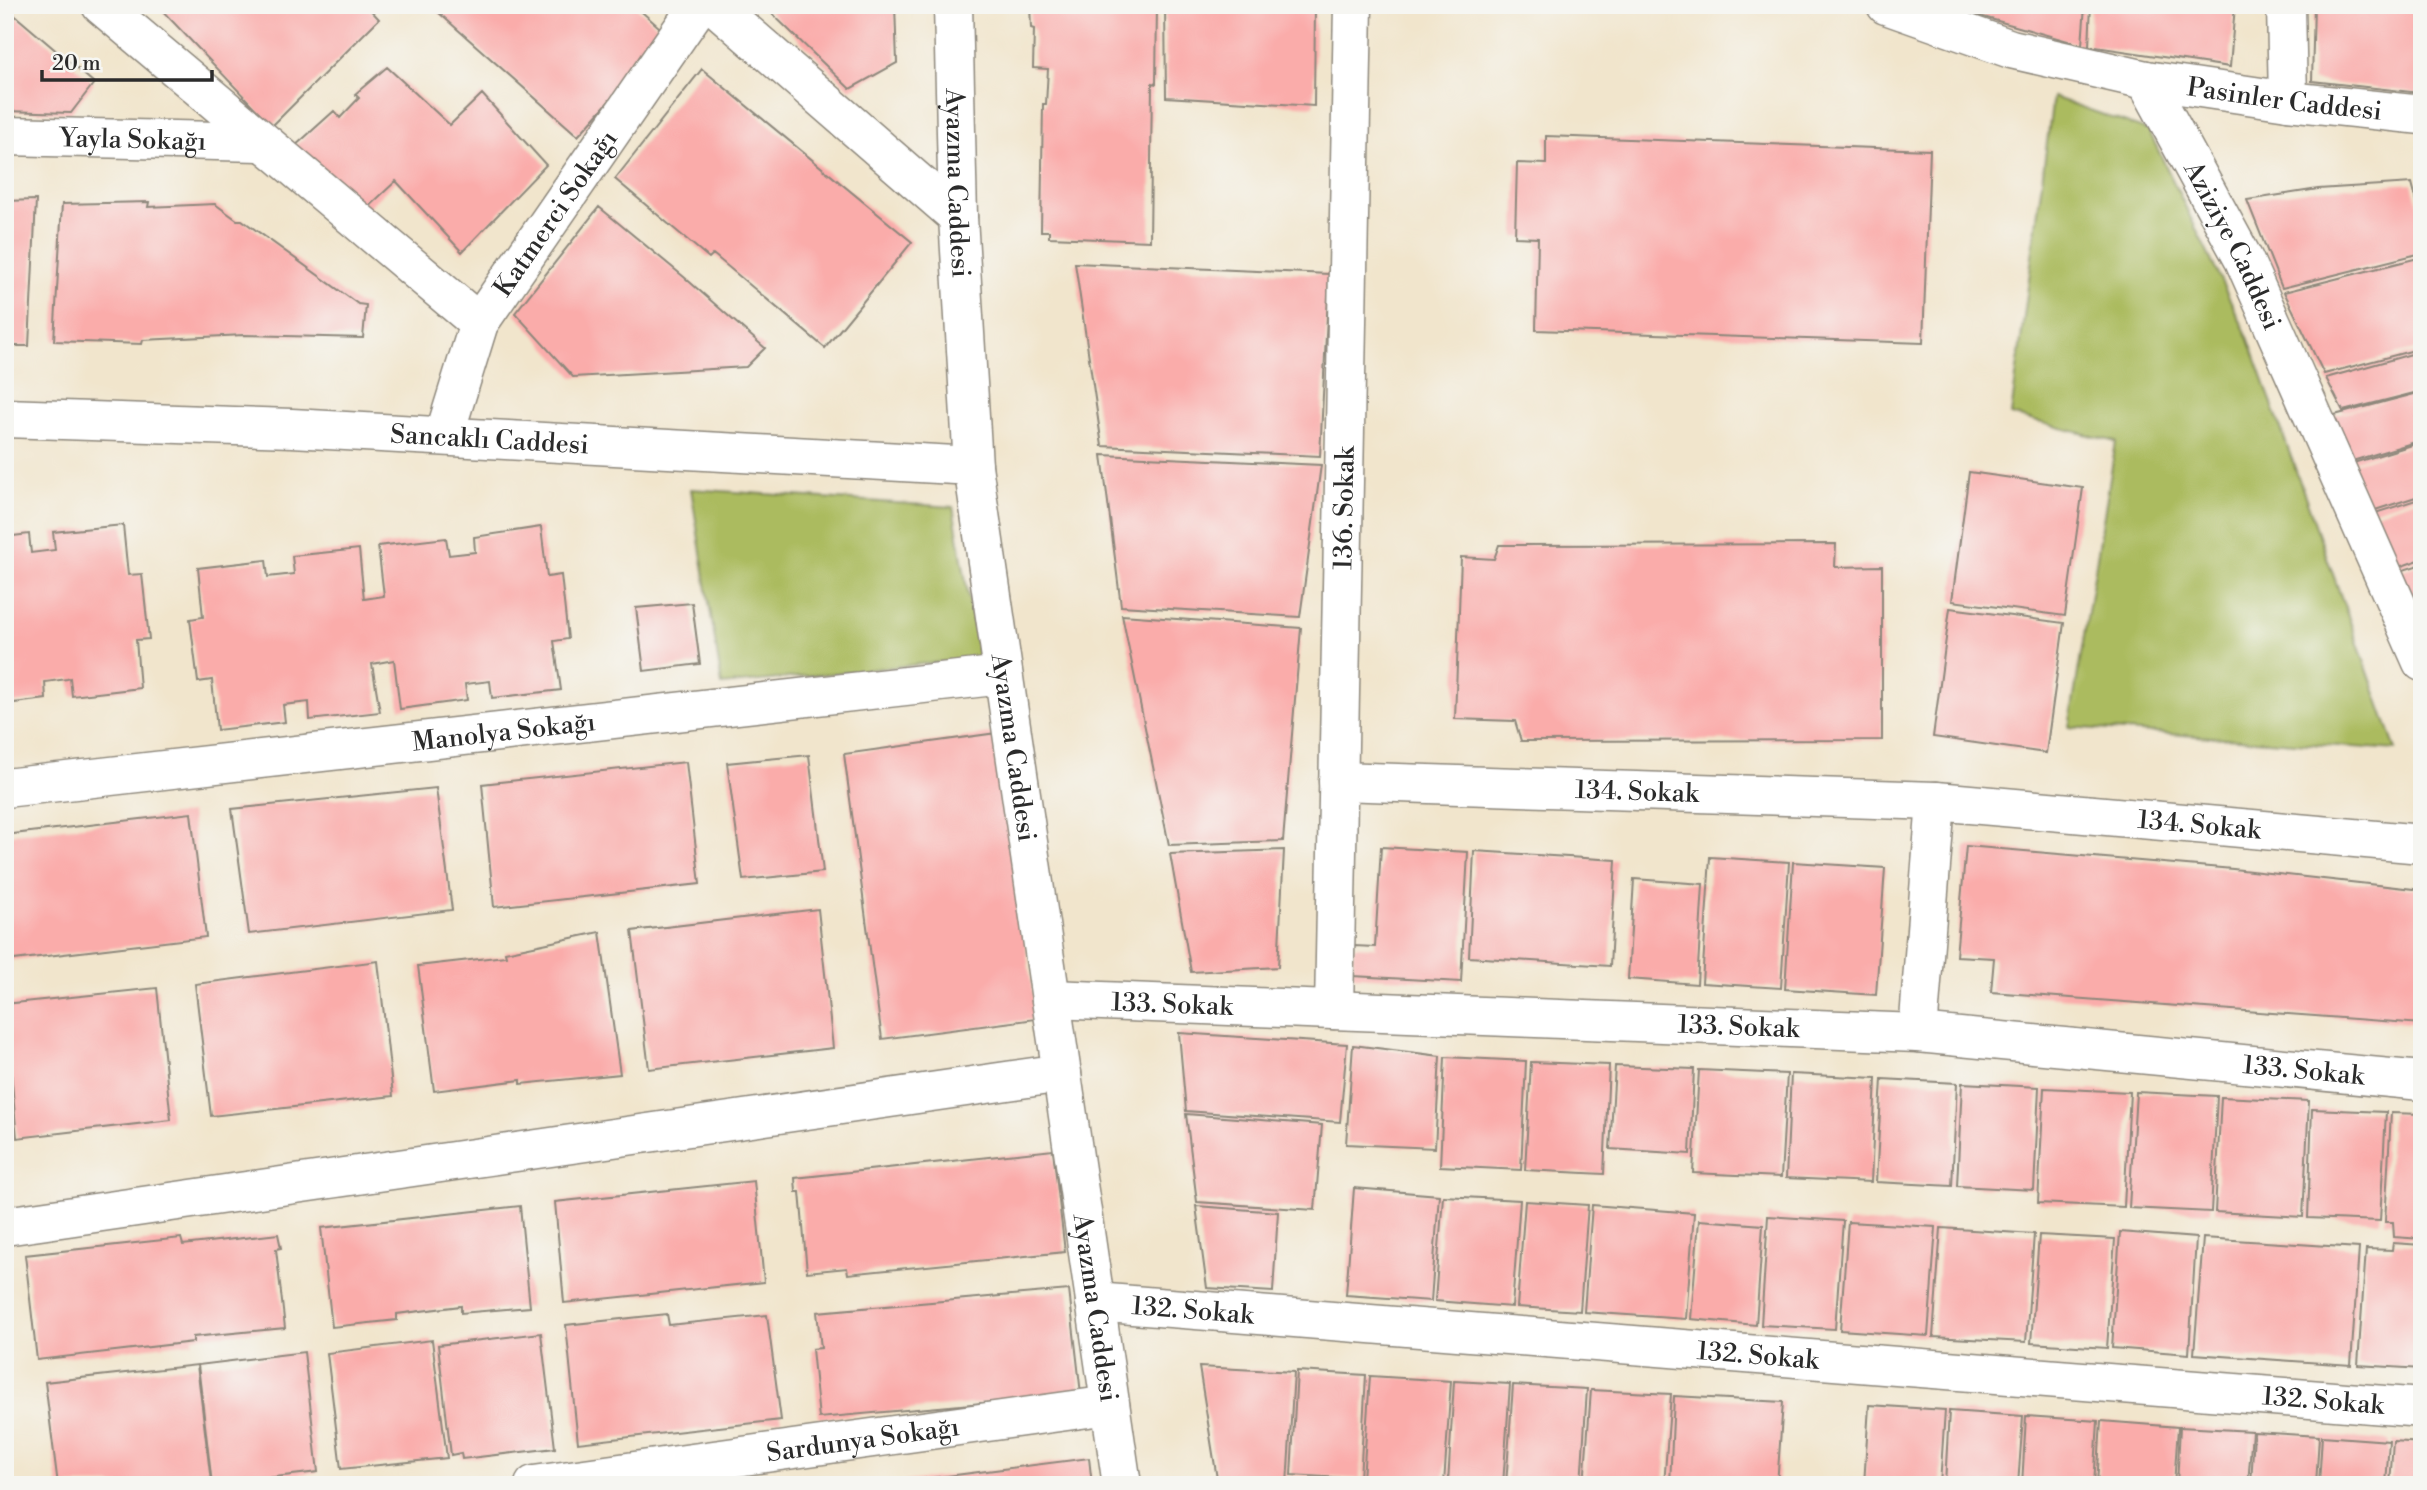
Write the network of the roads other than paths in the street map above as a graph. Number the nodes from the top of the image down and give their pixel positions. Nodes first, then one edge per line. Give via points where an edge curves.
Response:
1 (101, 5) edge
2 (699, 5) edge
3 (714, 5) edge
4 (953, 5) edge
5 (1353, 5) edge
6 (1886, 5) edge
7 (2286, 5) edge
8 (1961, 18) edge
9 (2146, 80) junction
10 (2288, 101) junction
11 (2422, 115) edge
12 (5, 136) edge
13 (260, 142) junction
14 (958, 217) junction
15 (479, 323) junction
16 (5, 418) edge
17 (444, 436) junction
18 (973, 466) junction
19 (2422, 662) edge
20 (1003, 675) junction
21 (1338, 781) junction
22 (5, 788) edge
23 (1936, 801) junction
24 (2422, 844) edge
25 (1051, 999) junction
26 (1334, 1010) junction
27 (1918, 1033) junction
28 (1062, 1073) junction
29 (2422, 1081) edge
30 (5, 1226) edge
31 (1095, 1302) junction
32 (1110, 1405) junction
33 (2422, 1408) edge
34 (534, 1485) edge
35 (1122, 1485) edge

1 - 13 street
2 - 15 street, Katmerci Sokağı
3 - 14 street
4 - 14 street, Ayazma Caddesi
5 - 21 street, 136. Sokak
6 - 8 street
7 - 10 street
8 - 9 street via 2011,49
9 - 10 street, Pasinler Caddesi
9 - 19 street, Aziziye Caddesi via 2244,260
10 - 11 street, Pasinler Caddesi
12 - 13 street, Yayla Sokağı
13 - 15 street
14 - 18 street, Ayazma Caddesi
15 - 17 street, Katmerci Sokağı
16 - 17 street, Sancaklı Caddesi
17 - 18 street, Sancaklı Caddesi
18 - 20 street, Ayazma Caddesi
20 - 22 street, Manolya Sokağı
20 - 25 street, Ayazma Caddesi
21 - 23 street, 134. Sokak
21 - 26 street, 136. Sokak
23 - 24 street, 134. Sokak
23 - 27 street
25 - 26 street, 133. Sokak
25 - 28 street, Ayazma Caddesi
26 - 27 street, 133. Sokak
27 - 29 street, 133. Sokak
28 - 30 street
28 - 31 street, Ayazma Caddesi
31 - 32 street, Ayazma Caddesi
31 - 33 street, 132. Sokak
32 - 34 street, Sardunya Sokağı
32 - 35 street, Ayazma Caddesi

